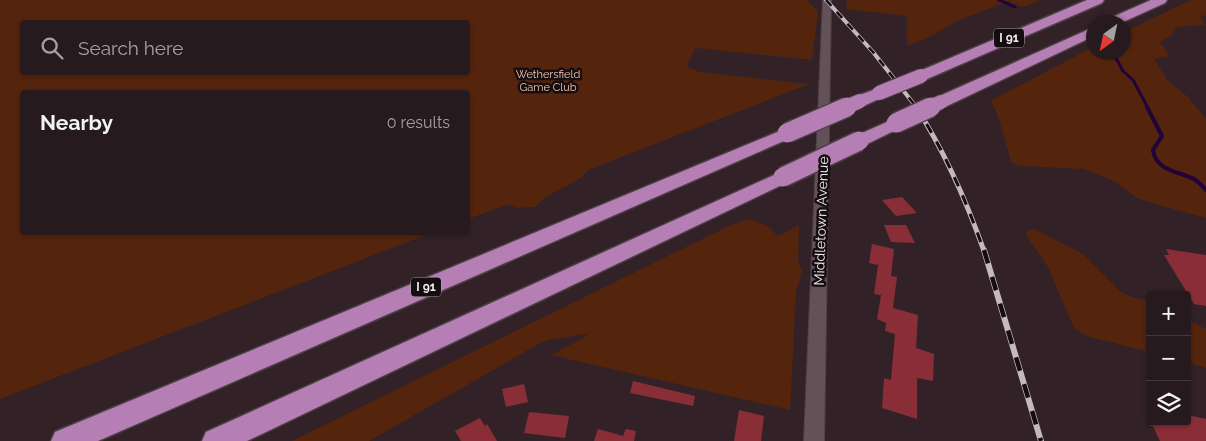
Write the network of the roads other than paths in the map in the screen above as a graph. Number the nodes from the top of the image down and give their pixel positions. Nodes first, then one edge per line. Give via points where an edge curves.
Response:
1 (1098, 0) edge
2 (1161, 0) edge
3 (827, 1) edge
4 (1128, 15) edge
5 (1086, 36) edge
6 (66, 441) edge
7 (217, 441) edge
8 (814, 441) edge

1 - 6 highway, I 91, bridge
2 - 4 highway
3 - 8 street, Middletown Avenue
5 - 7 highway, I 91, bridge

